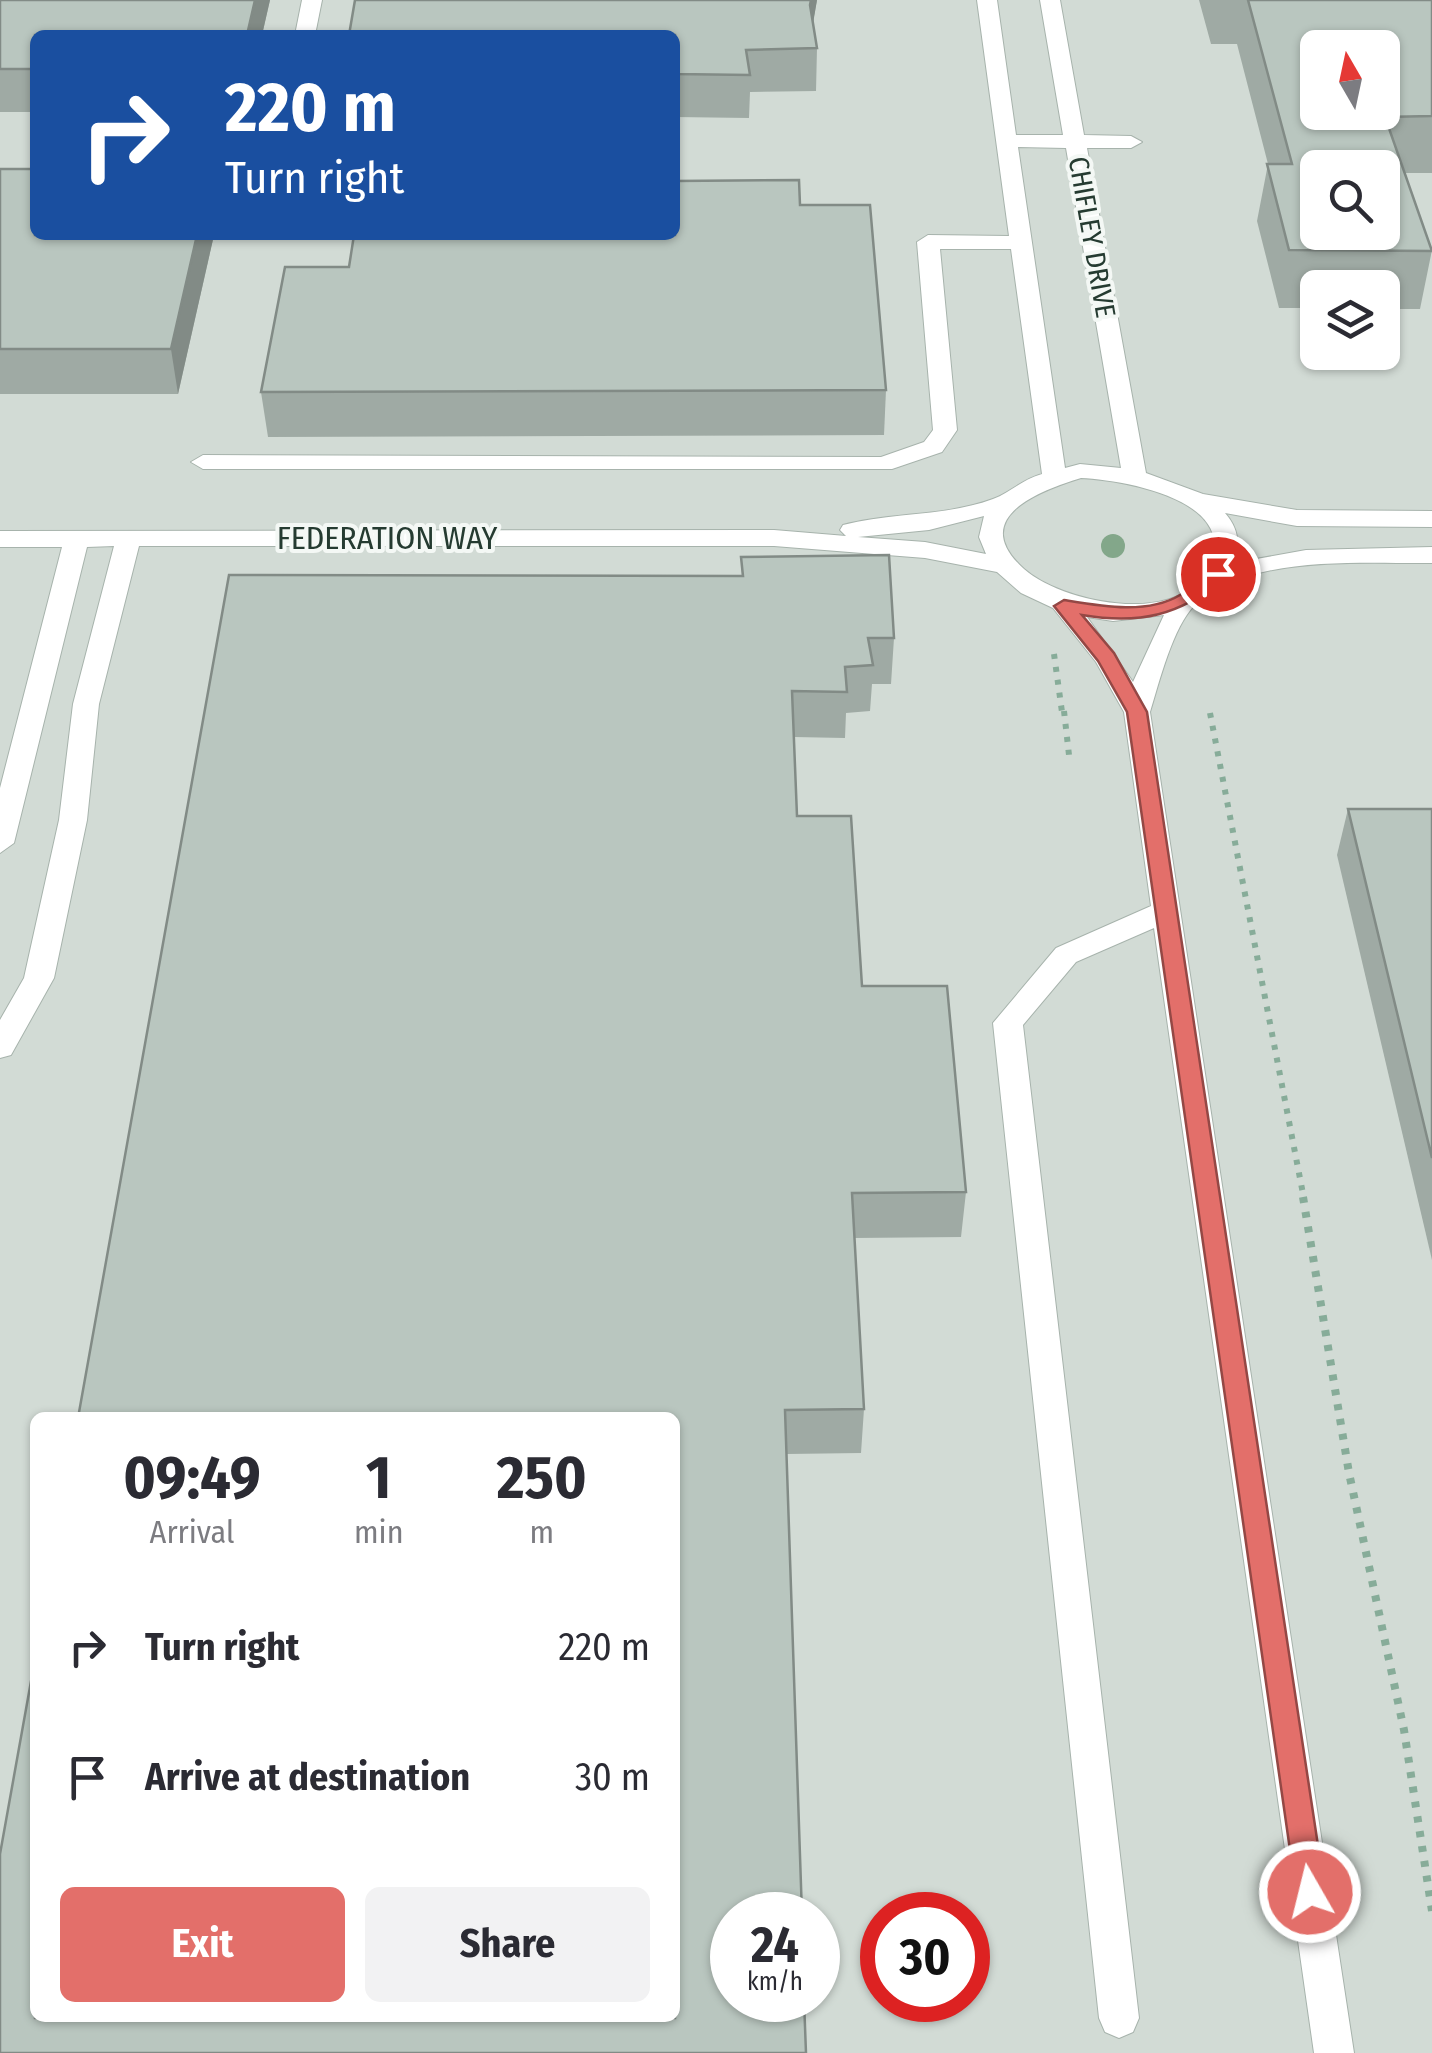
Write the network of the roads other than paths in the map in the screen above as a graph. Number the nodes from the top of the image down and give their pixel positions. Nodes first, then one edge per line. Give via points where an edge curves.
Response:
1 (312, 0) edge
2 (987, 0) edge
3 (1050, 0) edge
4 (306, 30) edge
5 (1009, 141) junction
6 (1075, 142) junction
7 (1131, 142) dead end
8 (1023, 243) junction
9 (203, 462) dead end
10 (1134, 474) junction
11 (1054, 476) junction
12 (1198, 502) junction
13 (1002, 504) junction
14 (1432, 519) edge
15 (77, 538) junction
16 (774, 538) junction
17 (0, 539) edge
18 (128, 539) junction
19 (1432, 555) edge
20 (1000, 566) junction
21 (1218, 574) junction
22 (1184, 602) junction
23 (1064, 606) junction
24 (1137, 712) junction
25 (0, 843) edge
26 (1165, 912) junction
27 (0, 1047) edge
28 (1119, 2018) dead end
29 (1334, 2053) edge

1 - 4 street
2 - 5 street
3 - 6 street, CHIFLEY DRIVE
5 - 6 street
5 - 8 street
6 - 7 street
6 - 10 street, CHIFLEY DRIVE
8 - 9 street via 928,242 945,430 933,447 883,464
8 - 11 street
10 - 11 street
10 - 12 street
11 - 13 street
12 - 14 street via 1297,518
12 - 21 street via 1224,537 1226,556
13 - 16 street, FEDERATION WAY via 929,522
13 - 20 street via 991,544
15 - 17 street, FEDERATION WAY
15 - 18 street, FEDERATION WAY
15 - 25 street
16 - 18 street, FEDERATION WAY
16 - 20 street, FEDERATION WAY via 925,550
18 - 27 street via 86,704 73,820 39,978
19 - 21 street via 1306,558
20 - 23 street via 1016,582
21 - 22 street
22 - 23 street via 1147,612
22 - 24 street via 1154,655
23 - 24 street via 1107,658
24 - 26 street
26 - 28 street via 1066,955 1008,1023
26 - 29 street

